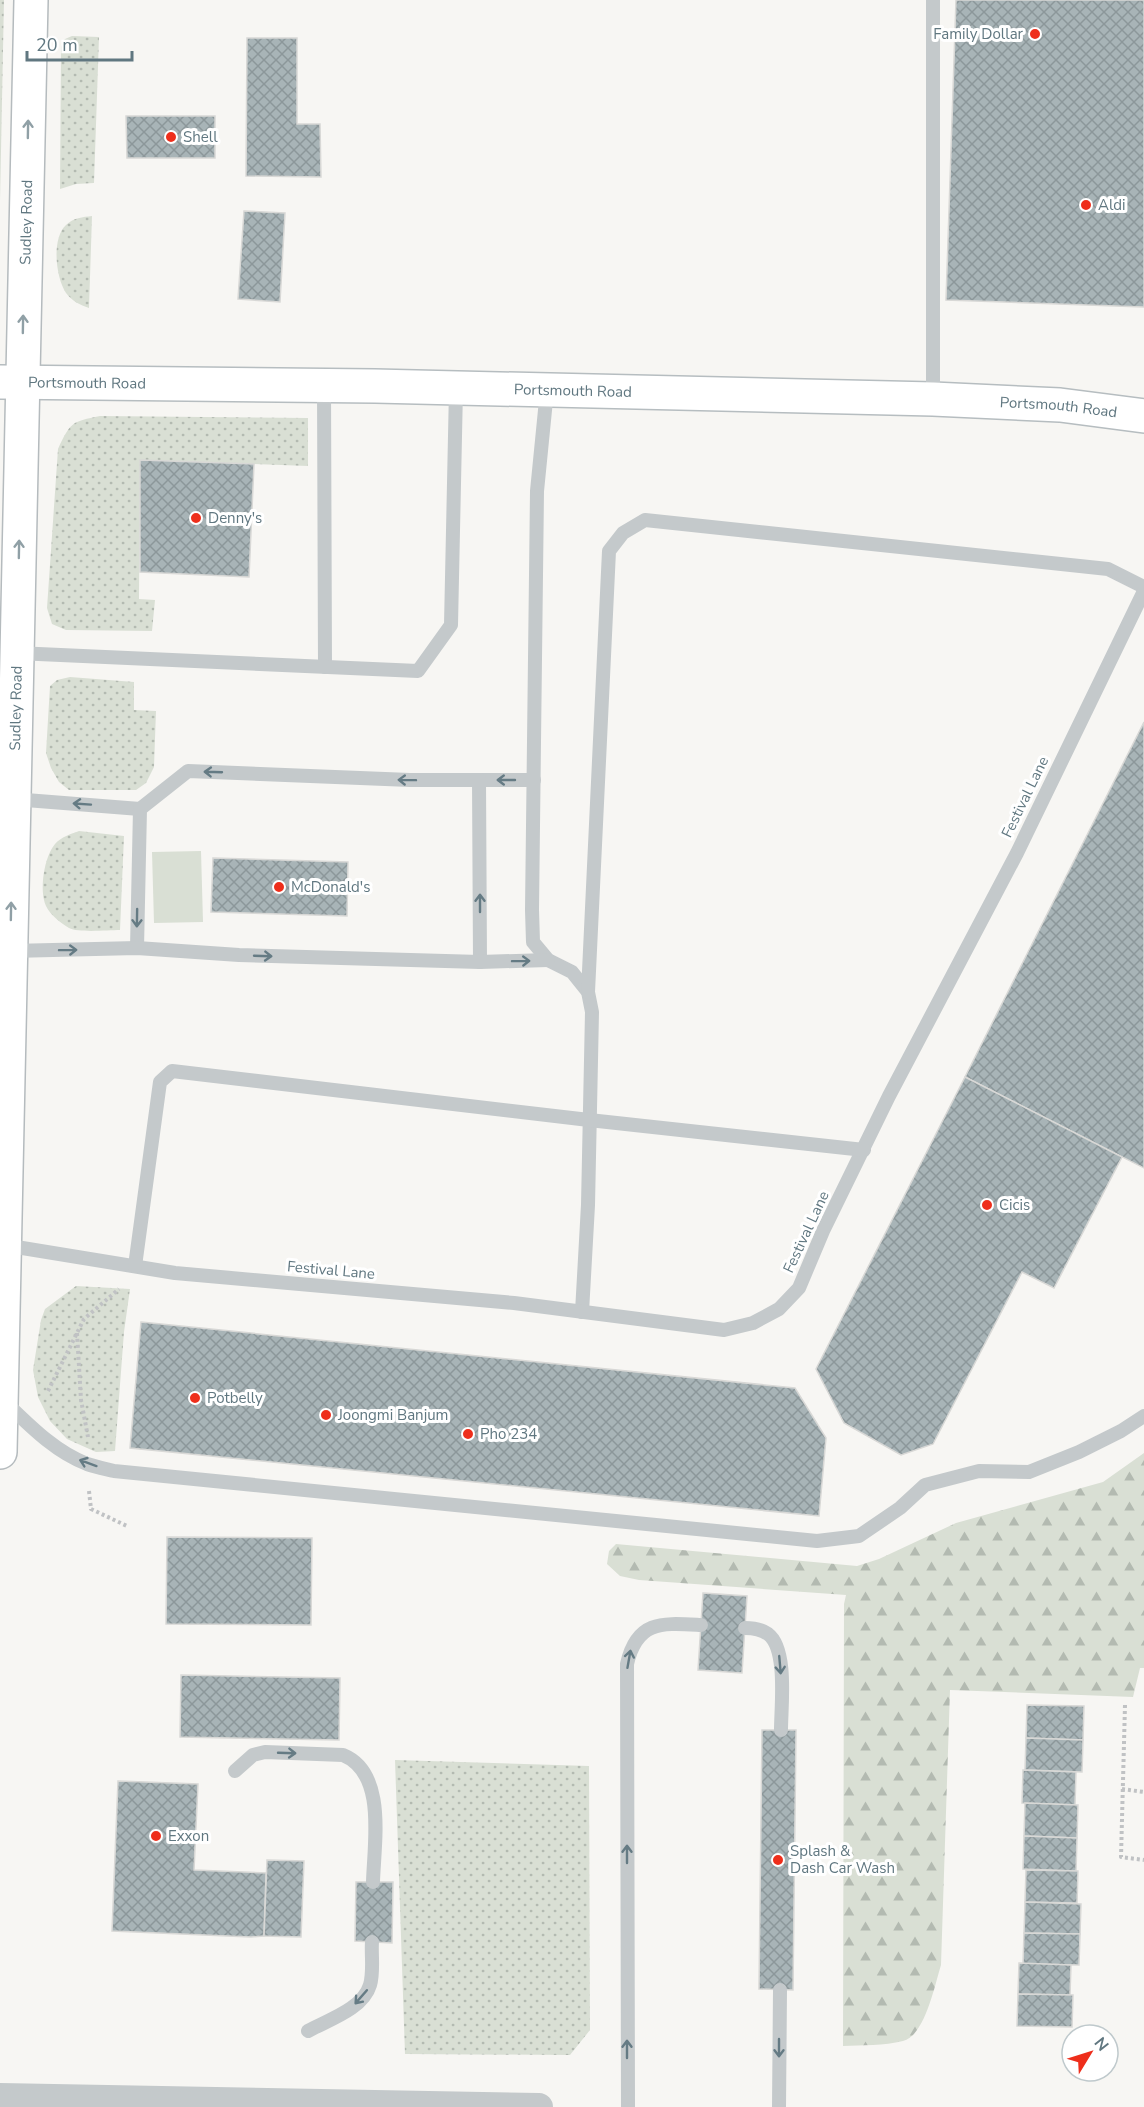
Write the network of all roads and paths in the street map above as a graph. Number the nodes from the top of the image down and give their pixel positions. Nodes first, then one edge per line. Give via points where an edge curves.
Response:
1 (31, 0) edge
2 (933, 0) edge
3 (11, 382) edge
4 (324, 386) junction
5 (456, 388) junction
6 (547, 390) junction
7 (933, 399) junction
8 (1144, 416) edge
9 (1144, 589) edge
10 (16, 653) junction
11 (325, 667) junction
12 (479, 780) junction
13 (534, 780) junction
14 (13, 799) junction
15 (140, 808) junction
16 (137, 948) junction
17 (10, 951) junction
18 (548, 960) junction
19 (480, 962) junction
20 (588, 992) junction
21 (589, 1120) junction
22 (864, 1150) junction
23 (4, 1245) junction
24 (135, 1266) junction
25 (582, 1312) junction
26 (77, 1334) junction
27 (48, 1391) dead end
28 (1, 1398) edge
29 (1144, 1416) edge
30 (0, 1452) edge
31 (95, 1466) junction
32 (127, 1526) dead end
33 (701, 1625) dead end
34 (745, 1628) dead end
35 (1125, 1705) dead end
36 (781, 1730) dead end
37 (235, 1771) dead end
38 (1122, 1789) junction
39 (1144, 1792) edge
40 (1144, 1860) edge
41 (373, 1882) dead end
42 (372, 1942) dead end
43 (780, 1990) dead end
44 (308, 2031) dead end
45 (0, 2097) edge
46 (448, 2106) edge
47 (539, 2107) edge
48 (627, 2107) edge
49 (779, 2107) edge

3 -> 1 main road, Sudley Road
2 - 7 lane
3 - 4 main road, Portsmouth Road
10 -> 3 main road, Sudley Road
4 - 5 main road, Portsmouth Road
4 - 11 lane
5 - 6 main road, Portsmouth Road
5 - 11 lane via 451,625 418,671
6 - 7 main road, Portsmouth Road
6 - 13 lane via 537,491
7 - 8 main road, Portsmouth Road via 1060,405
9 - 20 lane via 1108,569 645,520 623,533 609,551
9 - 22 lane, Festival Lane via 1017,853
10 - 11 lane
10 - 14 main road, Sudley Road
13 -> 12 lane
12 -> 15 lane via 188,771
19 -> 12 lane
13 - 18 lane via 533,942
15 -> 14 lane
17 -> 14 main road, Sudley Road
15 -> 16 lane
17 -> 16 lane
16 -> 19 lane
17 - 23 main road, Sudley Road
19 -> 18 lane
18 - 20 lane via 572,972
20 - 21 lane via 592,1012
21 - 22 lane
21 - 24 lane via 172,1071 160,1082
21 - 25 lane
22 - 25 lane, Festival Lane via 799,1288 779,1309 753,1323 724,1330
23 - 24 lane, Festival Lane
23 - 28 main road, Sudley Road
24 - 25 lane, Festival Lane
24 - 26 path via 125,1284 89,1314
26 - 27 path
26 - 31 path via 81,1400
28 - 30 main road, Sudley Road
31 -> 28 lane via 63,1452
29 - 31 lane via 1100,1442 1029,1472 979,1471 925,1485 860,1536 818,1541 114,1471
31 - 32 path via 89,1486 91,1509
48 -> 33 lane via 627,1664 631,1647 643,1632 661,1625
34 -> 36 lane via 769,1634 777,1646 781,1659
35 - 38 path
37 -> 41 lane via 253,1755 265,1752 343,1755 352,1759 366,1774 374,1797
38 - 39 path
38 - 40 path via 1121,1857
42 -> 44 lane via 367,1993 350,2009
43 -> 49 lane
45 - 46 street
46 - 47 street

